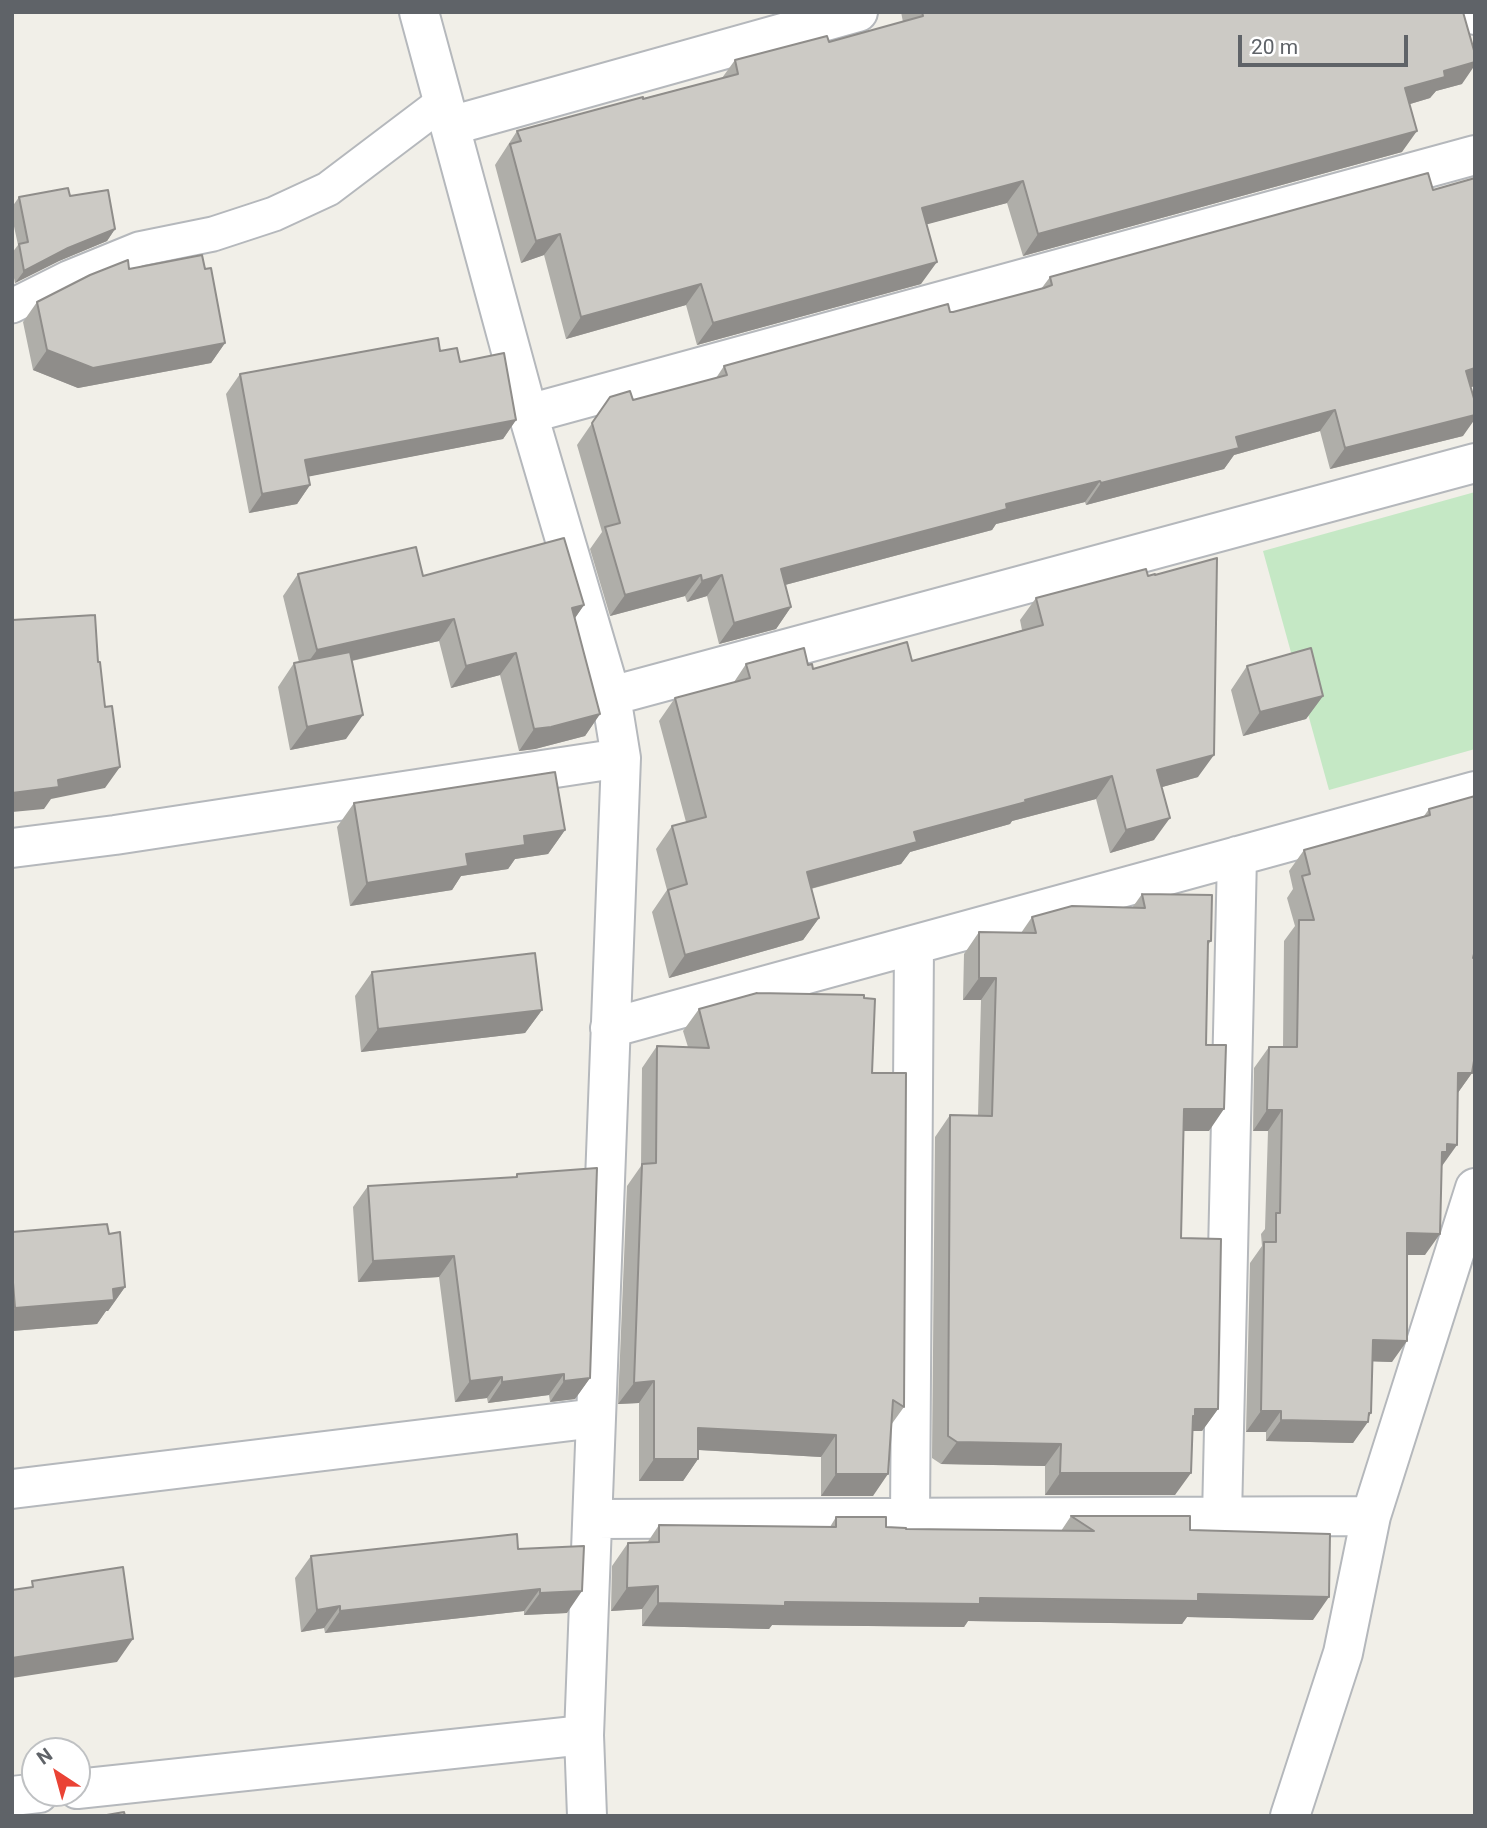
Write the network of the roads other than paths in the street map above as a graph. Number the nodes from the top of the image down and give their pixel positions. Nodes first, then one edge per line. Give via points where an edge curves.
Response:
1 (419, 12) edge
2 (858, 12) edge
3 (447, 114) junction
4 (1475, 155) edge
5 (12, 306) edge
6 (528, 414) junction
7 (1475, 463) edge
8 (611, 696) junction
9 (621, 758) junction
10 (1475, 791) edge
11 (12, 848) edge
12 (1237, 856) junction
13 (914, 945) junction
14 (610, 1028) junction
15 (1475, 1188) edge
16 (596, 1418) junction
17 (12, 1489) edge
18 (1371, 1516) junction
19 (1222, 1517) junction
20 (910, 1518) junction
21 (593, 1519) junction
22 (584, 1735) junction
23 (91, 1788) edge
24 (587, 1816) edge
25 (1290, 1816) edge

1 - 3 street
2 - 3 street
3 - 5 lane via 328,189 274,214 213,234 139,249
3 - 6 street
4 - 6 street
6 - 8 street
7 - 8 street
8 - 9 street
9 - 11 street
9 - 14 street
10 - 12 street
12 - 13 street
12 - 19 street
13 - 14 street
13 - 20 street
14 - 16 street
15 - 18 street
16 - 17 street
16 - 21 street
18 - 19 street
18 - 25 street via 1343,1653
19 - 20 street
20 - 21 street
21 - 22 street
22 - 23 street
22 - 24 street

